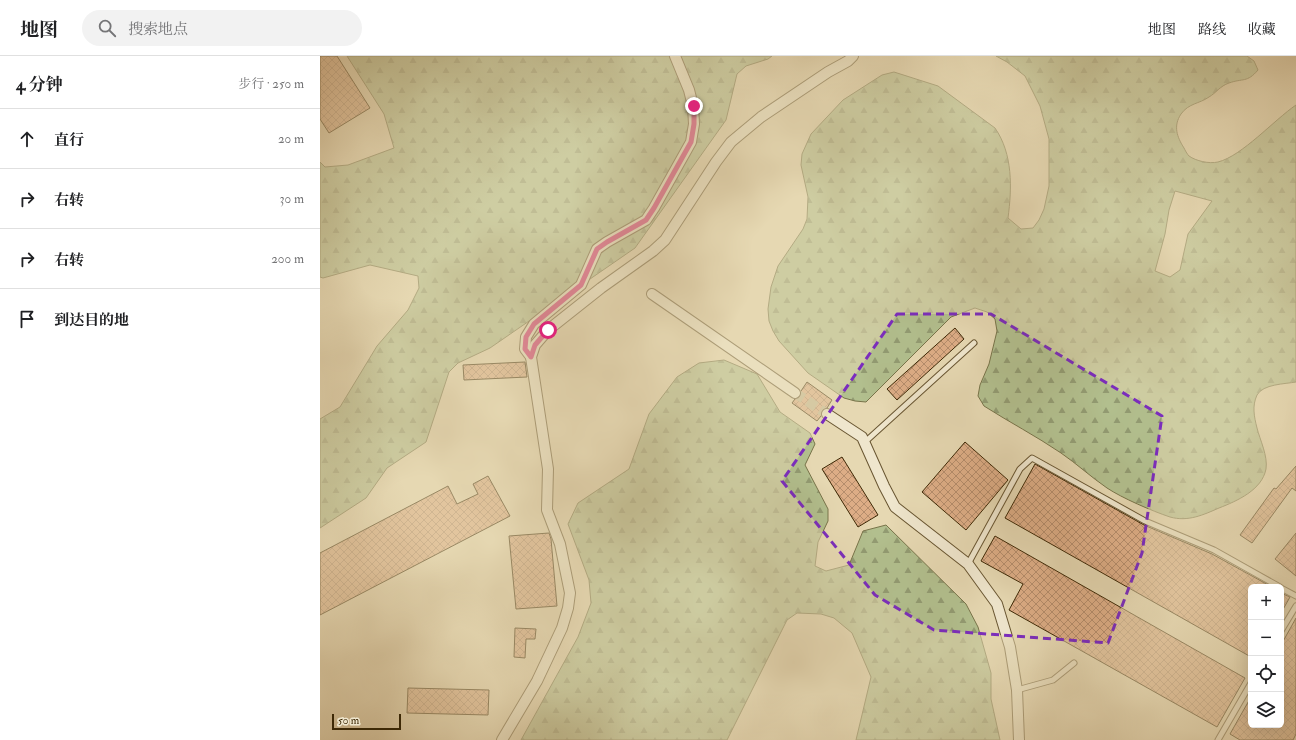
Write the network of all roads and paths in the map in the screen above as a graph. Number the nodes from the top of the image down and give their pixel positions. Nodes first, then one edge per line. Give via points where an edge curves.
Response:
1 (676, 56) edge
2 (853, 56) edge
3 (652, 294) dead end
4 (974, 344) dead end
5 (531, 357) junction
6 (795, 394) tunnel mouth
7 (827, 414) tunnel mouth
8 (864, 442) junction
9 (968, 564) junction
10 (1275, 584) edge
11 (1284, 589) edge
12 (1296, 596) edge
13 (1296, 606) edge
14 (1284, 626) edge
15 (1074, 663) dead end
16 (1248, 688) edge
17 (1017, 690) junction
18 (502, 740) edge
19 (1019, 740) edge
20 (1218, 740) edge

1 - 5 street via 694,106 691,142 646,220 597,249 581,285 534,324 526,337 525,349
2 - 5 street via 761,117 731,142 665,240 548,330 535,345
3 - 6 street
4 - 8 lane
5 - 18 street via 548,469 547,510 560,544 570,593 562,628 550,654
7 - 8 street via 862,437
8 - 9 street via 895,507
9 - 10 lane via 1020,469 1032,458 1145,521 1214,550
9 - 17 street via 997,604 1010,647
11 - 12 lane
13 - 14 lane
15 - 17 lane via 1053,680
16 - 20 lane
17 - 19 street

